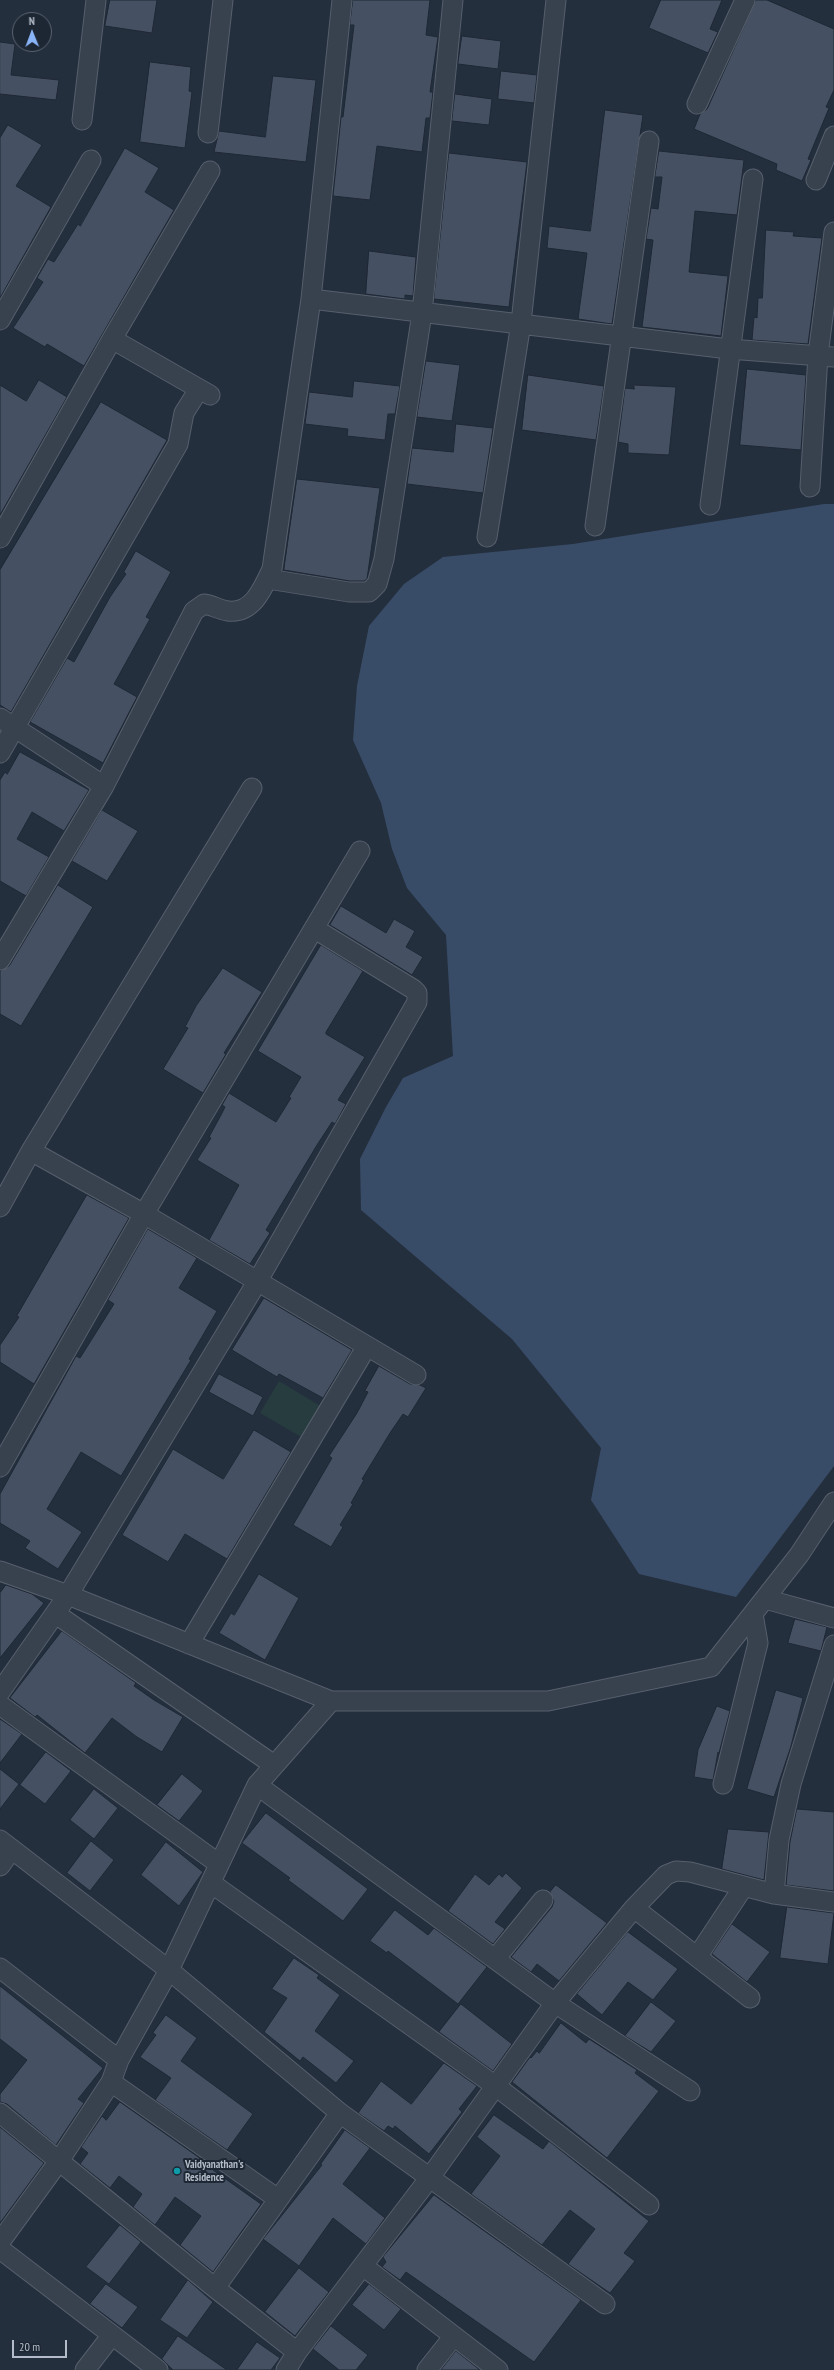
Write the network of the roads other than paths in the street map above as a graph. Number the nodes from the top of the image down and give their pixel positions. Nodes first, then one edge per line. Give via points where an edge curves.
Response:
1 (96, 0) edge
2 (223, 0) edge
3 (342, 0) edge
4 (453, 0) edge
5 (556, 0) edge
6 (745, 0) edge
7 (697, 104) dead end
8 (82, 120) dead end
9 (208, 133) dead end
10 (834, 136) edge
11 (649, 140) dead end
12 (92, 160) dead end
13 (210, 171) dead end
14 (753, 179) dead end
15 (816, 180) dead end
16 (834, 232) edge
17 (311, 299) junction
18 (422, 313) junction
19 (0, 320) edge
20 (521, 323) junction
21 (623, 337) junction
22 (112, 339) junction
23 (729, 349) junction
24 (826, 356) edge
25 (810, 487) dead end
26 (710, 505) dead end
27 (595, 526) dead end
28 (487, 537) dead end
29 (0, 538) edge
30 (268, 579) junction
31 (7, 723) edge
32 (0, 753) edge
33 (104, 786) junction
34 (252, 788) dead end
35 (360, 850) dead end
36 (315, 929) junction
37 (0, 960) edge
38 (31, 1151) junction
39 (0, 1207) edge
40 (144, 1214) junction
41 (257, 1282) junction
42 (367, 1346) junction
43 (416, 1375) dead end
44 (0, 1466) edge
45 (834, 1502) edge
46 (0, 1571) edge
47 (68, 1595) junction
48 (759, 1606) junction
49 (56, 1614) junction
50 (834, 1618) edge
51 (189, 1644) junction
52 (834, 1645) edge
53 (0, 1692) edge
54 (331, 1701) junction
55 (0, 1705) edge
56 (274, 1765) junction
57 (723, 1784) dead end
58 (257, 1785) junction
59 (6, 1845) edge
60 (219, 1864) junction
61 (0, 1866) edge
62 (211, 1883) junction
63 (744, 1886) junction
64 (774, 1894) junction
65 (543, 1900) dead end
66 (834, 1902) edge
67 (634, 1908) junction
68 (696, 1957) junction
69 (495, 1959) junction
70 (0, 1968) edge
71 (169, 1970) junction
72 (750, 1998) dead end
73 (555, 2003) junction
74 (119, 2060) junction
75 (111, 2082) junction
76 (497, 2087) junction
77 (690, 2091) dead end
78 (0, 2113) edge
79 (340, 2113) junction
80 (59, 2161) junction
81 (431, 2176) junction
82 (278, 2199) junction
83 (649, 2205) dead end
84 (0, 2242) edge
85 (0, 2249) edge
86 (363, 2266) junction
87 (214, 2288) junction
88 (605, 2304) dead end
89 (112, 2335) junction
90 (454, 2336) junction
91 (297, 2352) junction
92 (85, 2370) edge
93 (158, 2370) edge
94 (286, 2370) edge
95 (427, 2370) edge
96 (498, 2370) edge

1 - 8 street
2 - 9 street
3 - 17 street
4 - 18 street
5 - 20 street
6 - 7 street
10 - 15 street
11 - 21 street
12 - 19 street
13 - 22 street
14 - 23 street
16 - 24 street
17 - 18 street
17 - 30 street via 272,569
18 - 20 street
18 - 30 street via 384,559 377,584 370,592 349,592
20 - 21 street
20 - 28 street
21 - 23 street
21 - 27 street
22 - 29 street
22 - 31 street via 204,392 184,413 178,444
23 - 24 street
23 - 26 street
24 - 25 street
30 - 33 street via 248,607 227,611 204,604 194,611
31 - 32 street
31 - 33 street
33 - 37 street
34 - 38 street
35 - 36 street
36 - 40 street
36 - 41 street via 413,989 418,997
38 - 39 street
38 - 40 street
40 - 41 street
40 - 44 street
41 - 42 street
41 - 47 street
42 - 43 street
42 - 51 street
45 - 48 street via 800,1555
46 - 47 street
47 - 49 street
47 - 51 street
48 - 50 street
48 - 54 street via 711,1667 548,1701
48 - 57 street via 758,1643
49 - 53 street
49 - 56 street
51 - 54 street
52 - 64 street via 791,1784 779,1840
54 - 56 street
55 - 60 street
56 - 58 street
58 - 60 street
58 - 69 street
59 - 61 street
59 - 71 street
60 - 62 street
62 - 71 street
62 - 76 street
63 - 64 street
63 - 67 street via 690,1872 676,1871 666,1875
63 - 68 street
64 - 66 street
65 - 69 street
67 - 68 street
67 - 73 street
68 - 72 street
69 - 73 street
70 - 74 street
71 - 74 street
71 - 79 street
73 - 76 street
73 - 77 street
74 - 75 street
75 - 80 street
75 - 82 street
76 - 81 street
76 - 83 street
78 - 80 street
79 - 81 street
79 - 82 street
80 - 84 street
80 - 87 street
81 - 86 street
81 - 88 street
82 - 87 street
85 - 89 street
86 - 90 street
86 - 91 street
87 - 91 street
89 - 92 street
89 - 93 street
90 - 95 street
90 - 96 street
91 - 94 street

